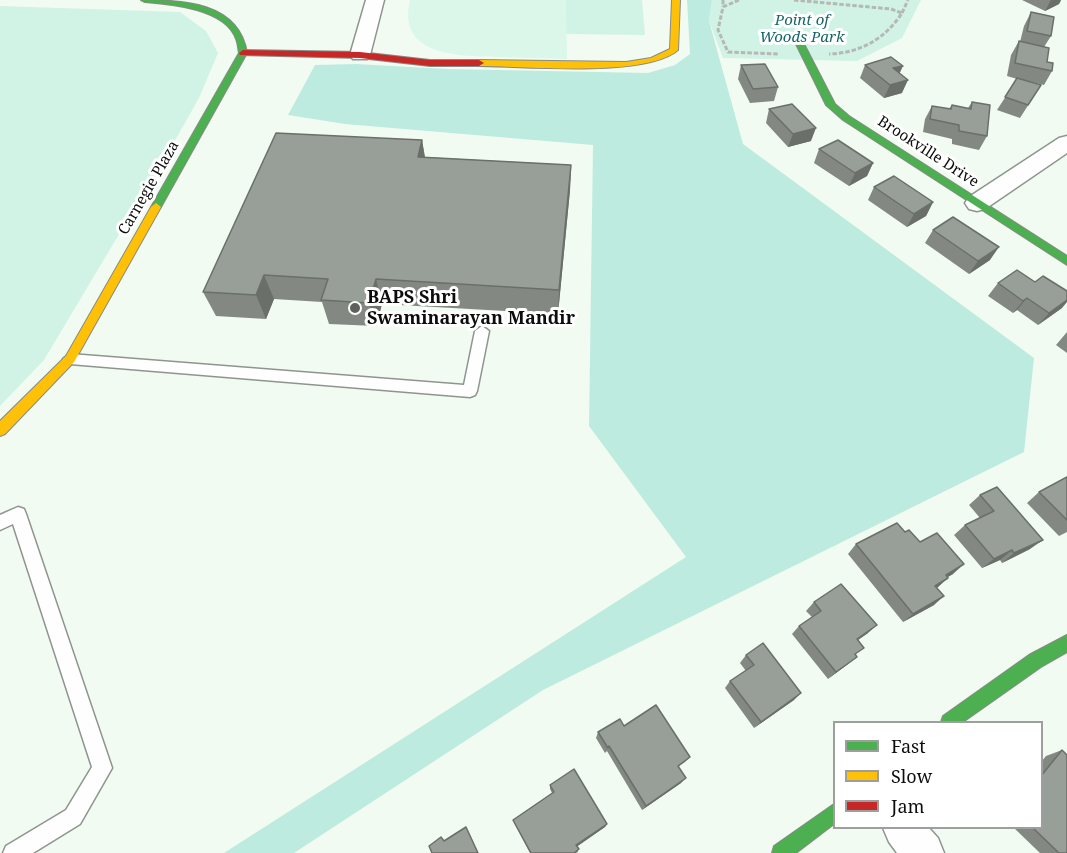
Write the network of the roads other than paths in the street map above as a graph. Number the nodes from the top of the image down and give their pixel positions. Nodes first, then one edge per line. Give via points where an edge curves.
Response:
1 (145, 0) edge
2 (375, 0) edge
3 (676, 0) edge
4 (803, 49) road end
5 (243, 54) junction
6 (360, 55) junction
7 (1067, 143) edge
8 (977, 203) junction
9 (1067, 261) edge
10 (482, 331) dead end
11 (70, 359) junction
12 (0, 430) edge
13 (0, 523) edge
14 (1067, 643) edge
15 (952, 721) edge
16 (833, 814) edge
17 (904, 829) edge
18 (13, 853) edge
19 (781, 853) edge
20 (923, 853) edge

1 - 5 street via 180,2 217,16 243,40
2 - 6 street
3 - 6 street via 674,50 653,60 626,65 429,63
4 - 8 street, Brookville Drive via 831,105
5 - 6 street
5 - 11 street, Carnegie Plaza
7 - 8 street
8 - 9 street, Brookville Drive
10 - 11 lane via 470,391
11 - 12 street, Carnegie Plaza
13 - 18 lane via 18,514 102,768 73,817
14 - 15 street via 1035,661
16 - 19 street
17 - 20 street

